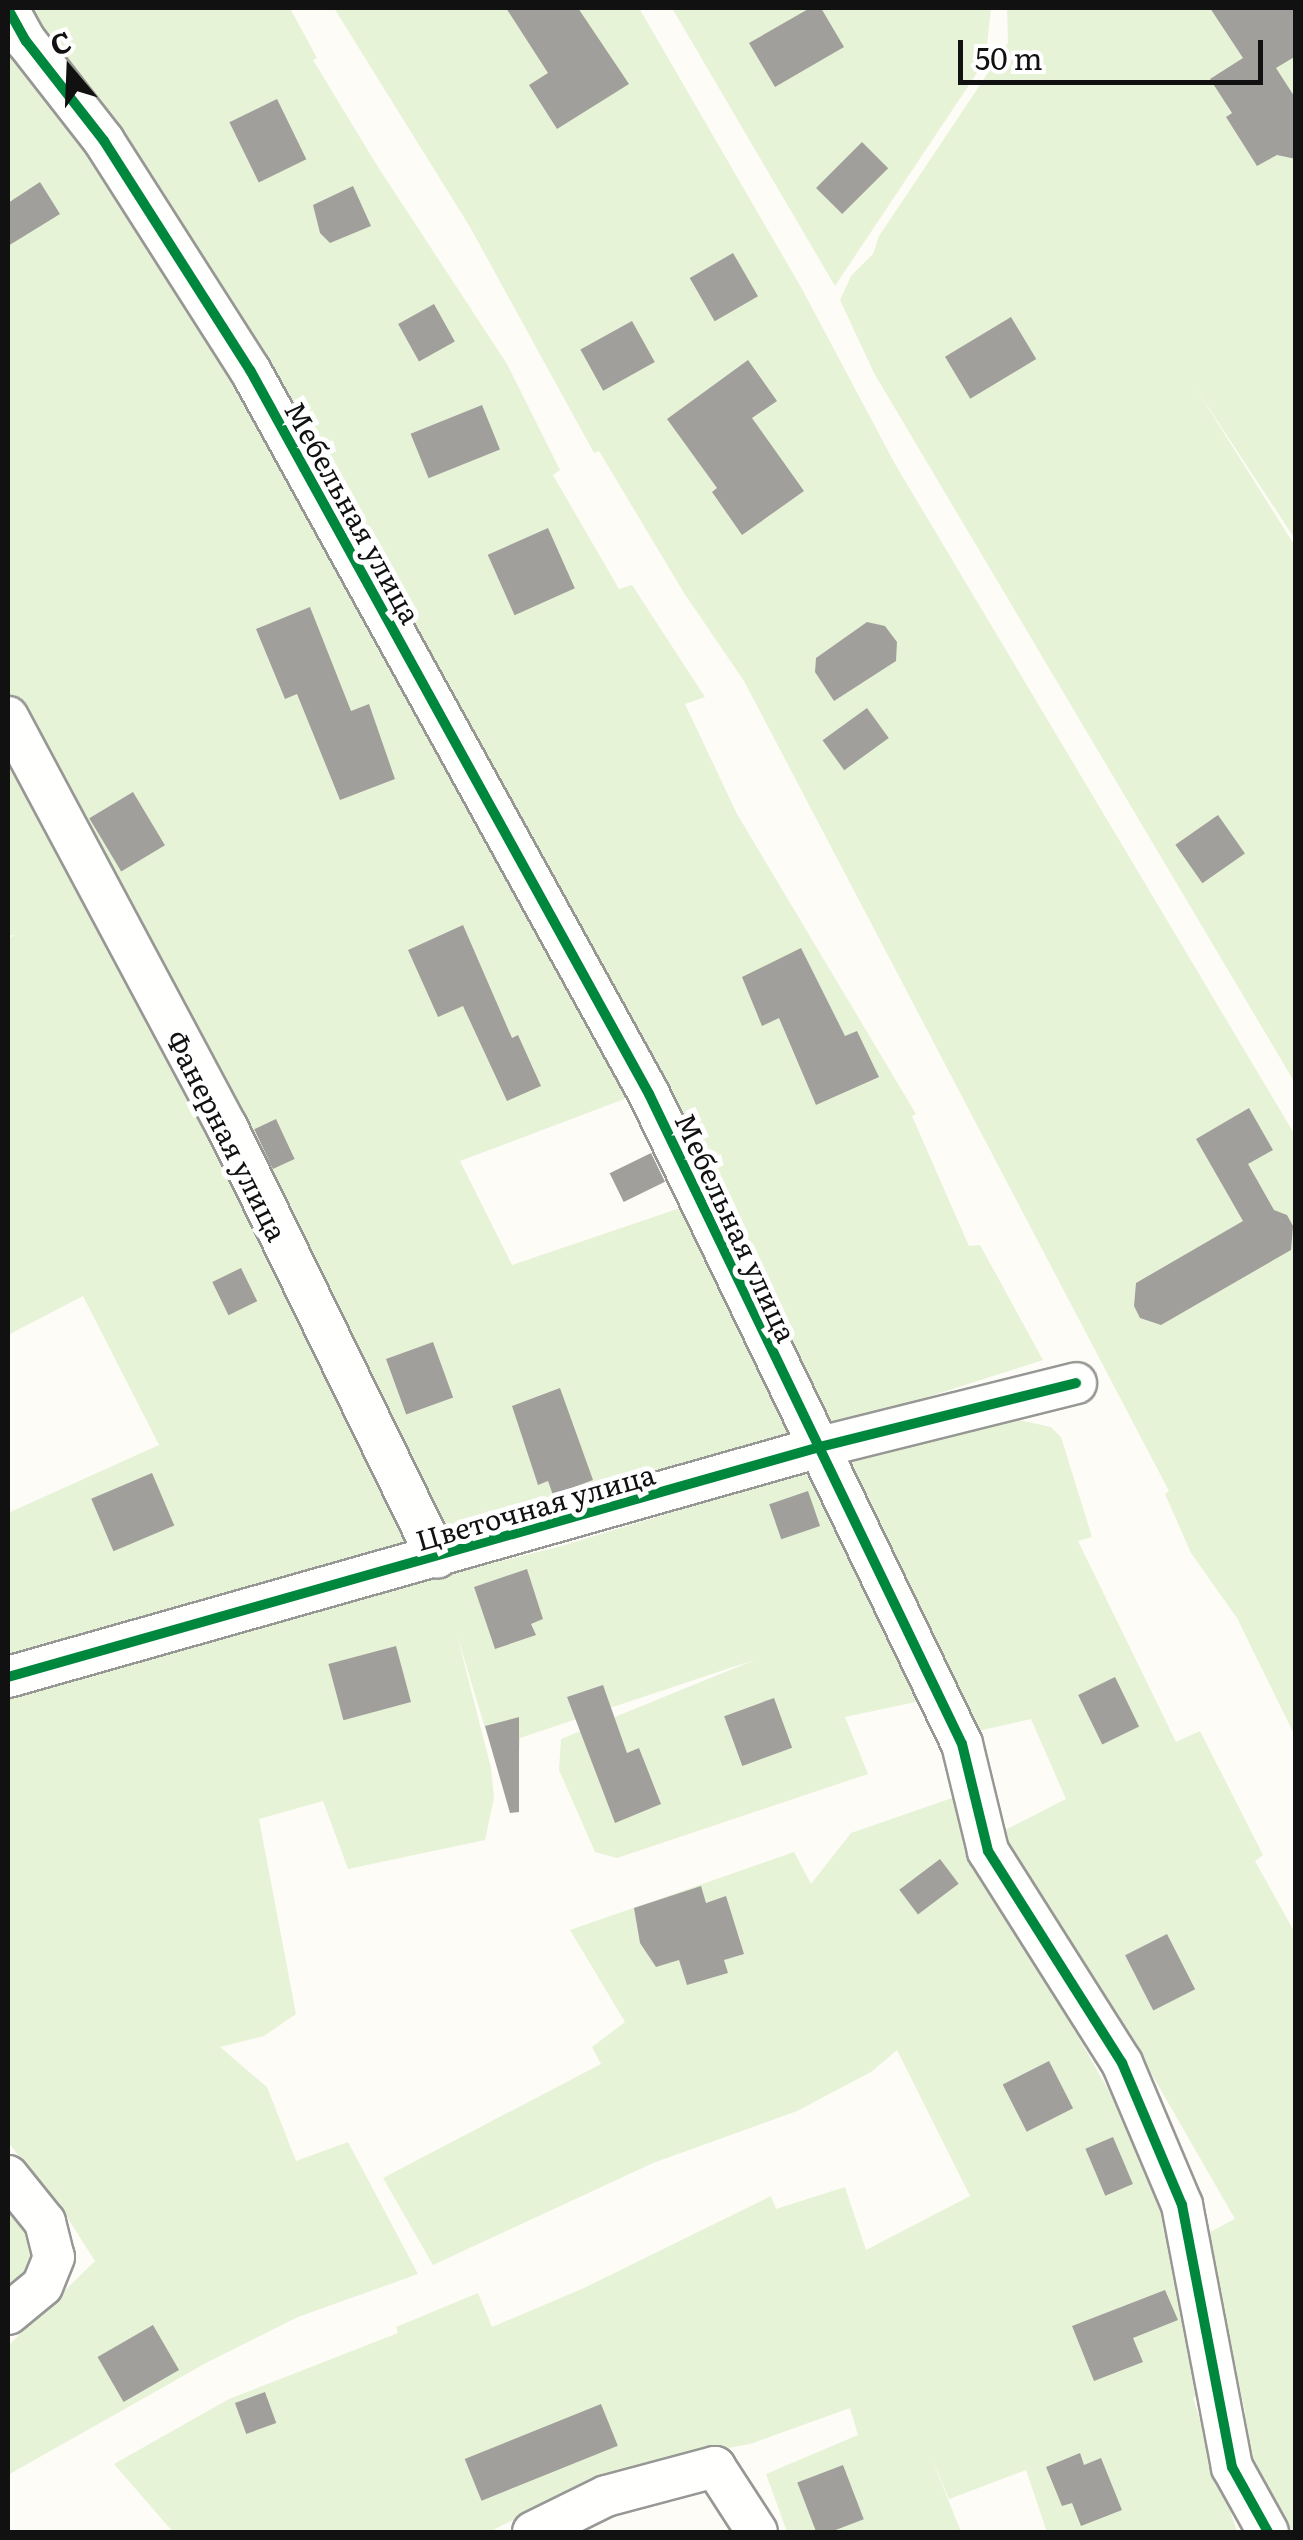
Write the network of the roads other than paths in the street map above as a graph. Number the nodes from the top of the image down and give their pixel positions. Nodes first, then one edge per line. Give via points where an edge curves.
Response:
1 (8, 9) edge
2 (8, 717) edge
3 (1076, 1383) dead end
4 (816, 1448) junction
5 (437, 1558) junction
6 (8, 1677) edge
7 (8, 2176) edge
8 (8, 2314) edge
9 (533, 2532) edge
10 (757, 2532) edge
11 (1268, 2532) edge

1 - 4 street, Мебельная улица via 104,141 250,370 649,1094
2 - 5 street, Фанерная улица via 227,1127
3 - 4 street, Цветочная улица
4 - 5 street, Цветочная улица
4 - 11 street, Мебельная улица via 962,1744 988,1852 1122,2063 1160,2152 1182,2206 1232,2466
5 - 6 street, Цветочная улица
7 - 8 street via 45,2222 54,2257 42,2286
9 - 10 street via 606,2496 715,2466

